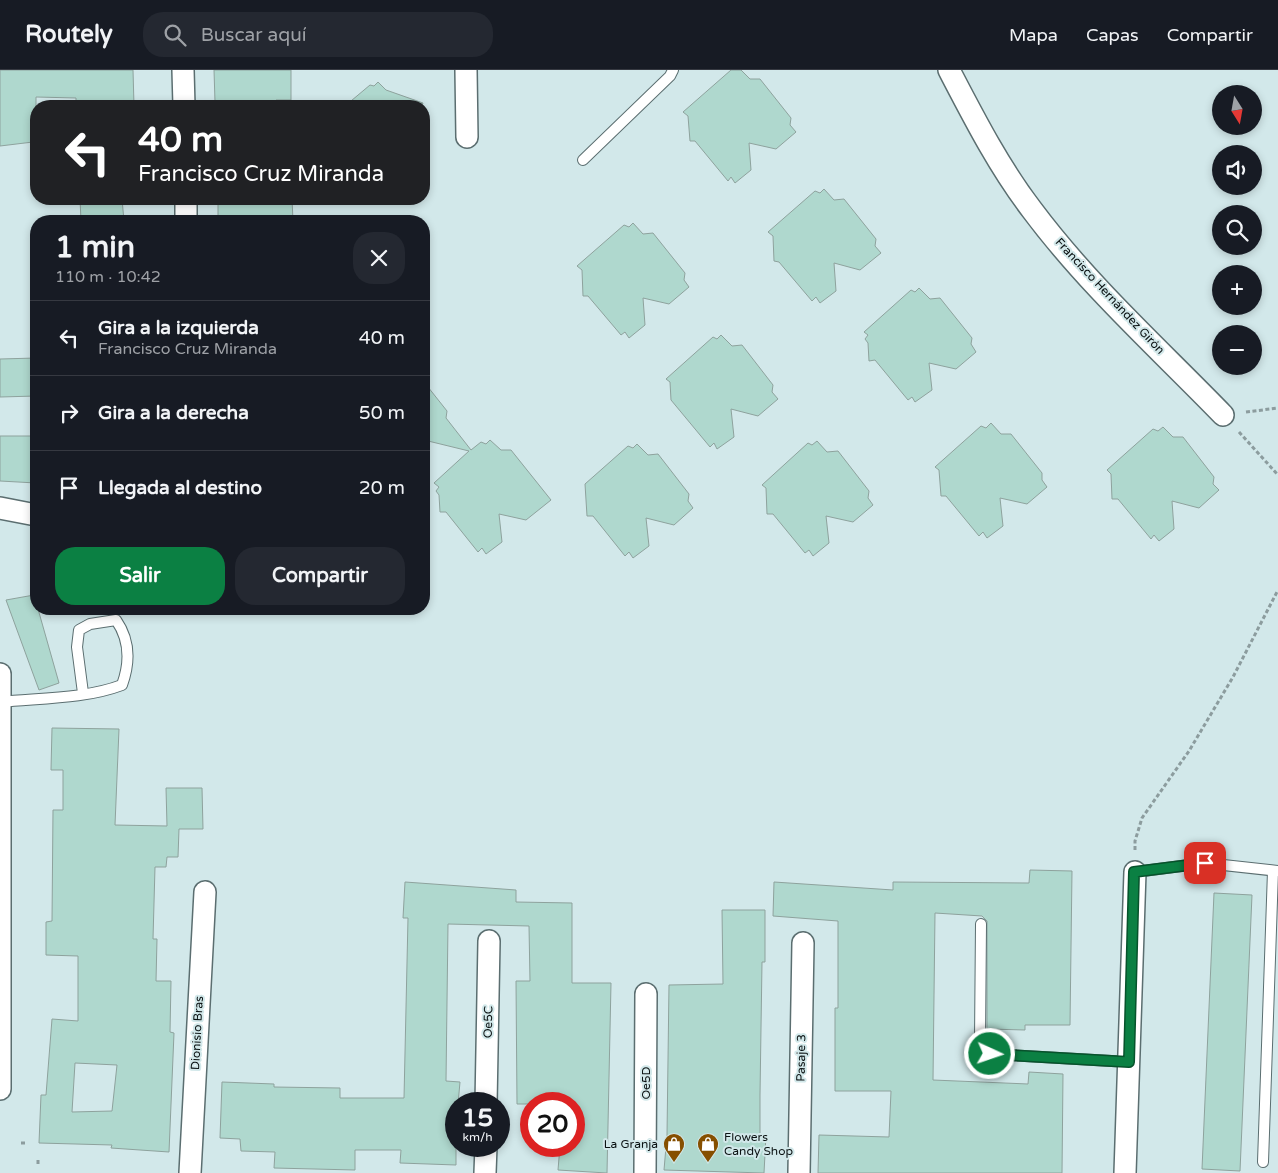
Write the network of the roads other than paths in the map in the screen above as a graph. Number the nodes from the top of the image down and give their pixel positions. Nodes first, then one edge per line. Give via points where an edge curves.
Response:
1 (184, 70) edge
2 (466, 70) edge
3 (673, 70) edge
4 (949, 70) edge
5 (184, 100) edge
6 (467, 137) dead end
7 (583, 160) dead end
8 (1223, 415) road end
9 (0, 508) edge
10 (30, 514) edge
11 (0, 674) edge
12 (84, 693) junction
13 (1, 702) edge
14 (1276, 871) edge
15 (1134, 872) joint
16 (205, 892) dead end
17 (981, 924) dead end
18 (489, 941) dead end
19 (803, 943) dead end
20 (646, 994) dead end
21 (1129, 1062) junction
22 (0, 1089) edge
23 (486, 1092) edge
24 (486, 1157) edge
25 (1263, 1162) dead end
26 (190, 1173) edge
27 (485, 1173) edge
28 (646, 1173) edge
29 (799, 1173) edge
30 (1125, 1173) edge

1 - 5 street
2 - 6 street
3 - 7 lane
4 - 8 street, Francisco Hernández Girón via 989,146 1031,210 1079,267
9 - 10 street
11 - 13 street
12 - 12 lane via 107,691 122,685 127,672 128,650 123,629 116,620 90,624 79,630 77,647
12 - 13 lane
13 - 22 street
14 - 15 lane via 1205,863
14 - 25 lane
15 - 21 street
16 - 26 street, Dionisio Bras
17 - 21 lane via 982,1050 990,1054
18 - 23 street, Oe5C
19 - 29 street, Pasaje 3
20 - 28 street, Oe5D
21 - 30 street
24 - 27 street

